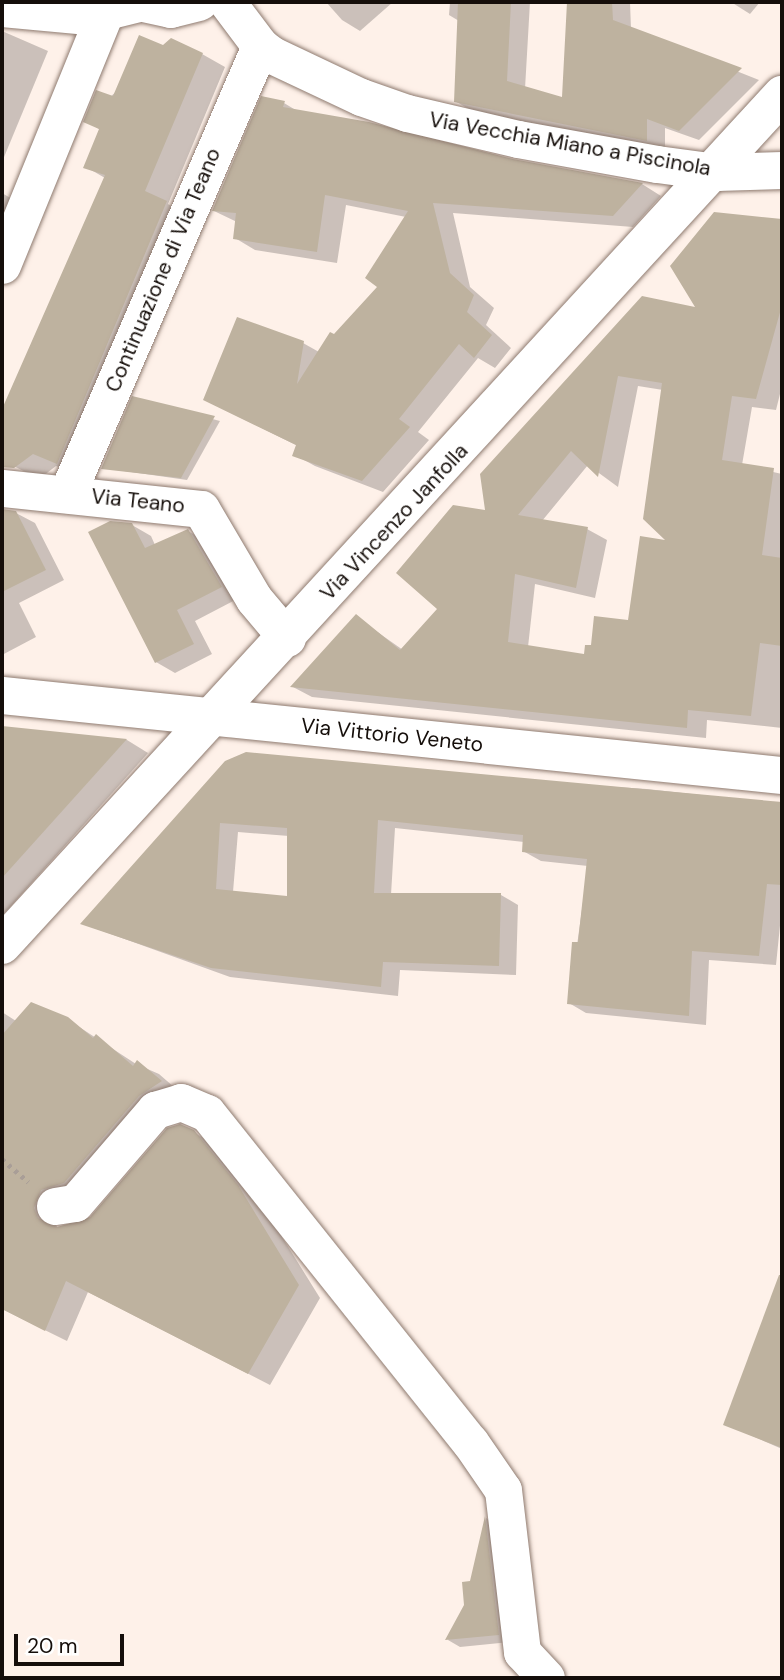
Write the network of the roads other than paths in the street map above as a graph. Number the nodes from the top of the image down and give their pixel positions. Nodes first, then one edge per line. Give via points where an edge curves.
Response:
1 (219, 5) edge
2 (127, 7) edge
3 (2, 8) edge
4 (260, 46) junction
5 (782, 95) edge
6 (782, 170) edge
7 (716, 172) junction
8 (2, 265) edge
9 (2, 488) edge
10 (67, 494) junction
11 (287, 638) junction
12 (2, 695) edge
13 (215, 717) junction
14 (782, 775) edge
15 (2, 945) edge
16 (55, 1206) dead end
17 (546, 1678) edge

1 - 2 street, Via Vecchia Miano a Piscinola
1 - 4 street, Via Vecchia Miano a Piscinola
2 - 3 street, Via Vecchia Miano a Piscinola via 66,16
2 - 8 street
4 - 7 street, Via Vecchia Miano a Piscinola via 361,97 452,126
4 - 10 street, Continuazione di Via Teano
5 - 7 main road, Via Vincenzo Janfolla
6 - 7 street, Via Vecchia Miano a Piscinola
7 - 11 main road, Via Vincenzo Janfolla
9 - 10 street, Via Teano
10 - 11 street, Via Teano via 201,509 254,599
11 - 13 main road, Via Vincenzo Janfolla
12 - 13 street, Via Vittorio Veneto
13 - 14 street, Via Vittorio Veneto
13 - 15 main road, Via Vincenzo Janfolla
16 - 17 street via 75,1203 155,1110 181,1102 207,1113 470,1442 503,1490 522,1652

